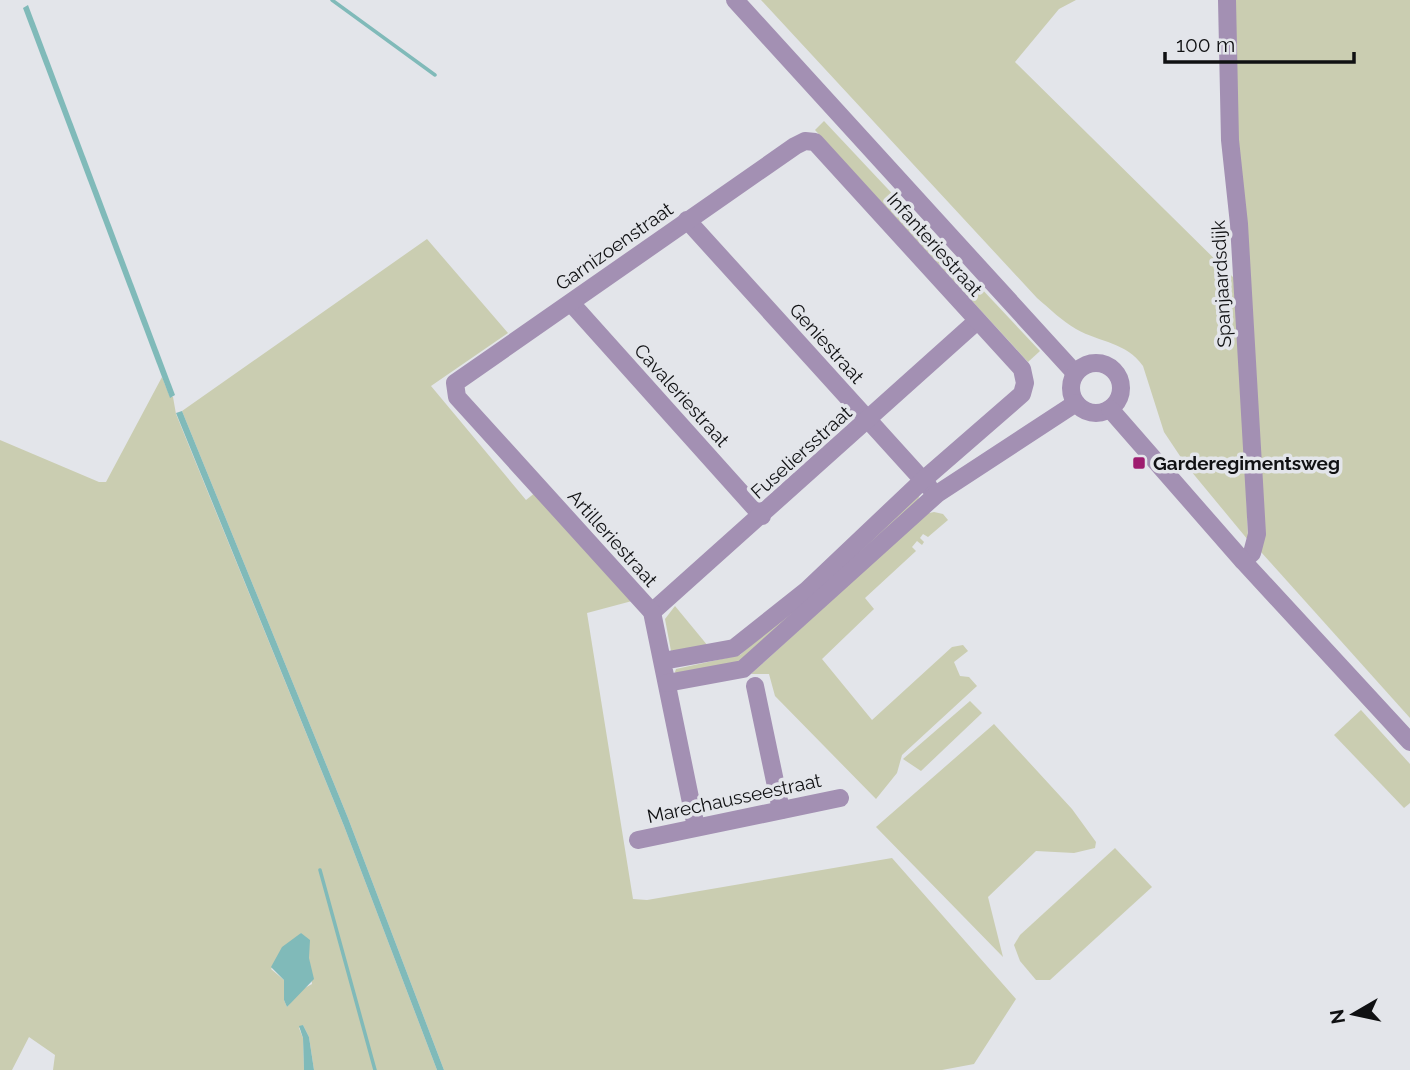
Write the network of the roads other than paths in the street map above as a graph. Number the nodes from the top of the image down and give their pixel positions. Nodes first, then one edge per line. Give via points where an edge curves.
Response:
1 (735, 0) edge
2 (1227, 0) edge
3 (806, 141) joint
4 (687, 220) junction
5 (571, 303) junction
6 (977, 321) junction
7 (1075, 373) junction
8 (455, 390) joint
9 (1076, 403) junction
10 (1110, 409) junction
11 (868, 419) junction
12 (922, 481) junction
13 (937, 494) junction
14 (761, 516) junction
15 (1243, 561) junction
16 (652, 612) junction
17 (663, 662) junction
18 (667, 683) junction
19 (755, 686) dead end
20 (1410, 742) edge
21 (840, 798) dead end
22 (780, 810) junction
23 (696, 827) junction
24 (638, 840) dead end

1 - 7 street
2 - 15 street, Spanjaardsdijk via 1230,140 1257,534 1252,553
3 - 4 street, Garnizoenstraat
3 - 6 street, Infanteriestraat via 815,142
4 - 5 street, Garnizoenstraat
4 - 11 street, Geniestraat
5 - 8 street, Garnizoenstraat via 465,374 455,383
5 - 14 street, Cavaleriestraat
6 - 11 street, Fuseliersstraat
6 - 12 street, Infanteriestraat via 1022,369 1022,394
7 - 9 street via 1070,388
7 - 10 street via 1092,362 1111,367 1121,383 1117,402
8 - 16 street, Artilleriestraat
9 - 10 street via 1096,413
9 - 13 street
10 - 15 street
11 - 12 street, Geniestraat
11 - 14 street, Fuseliersstraat
12 - 13 street, Geniestraat
12 - 17 street via 807,590 734,648
13 - 18 street via 743,669
14 - 16 street, Fuseliersstraat
15 - 20 street
16 - 17 street, Artilleriestraat
17 - 18 street, Artilleriestraat
18 - 23 street, Artilleriestraat
19 - 22 street
21 - 22 street, Marechausseestraat
22 - 23 street, Marechausseestraat
23 - 24 street, Marechausseestraat

